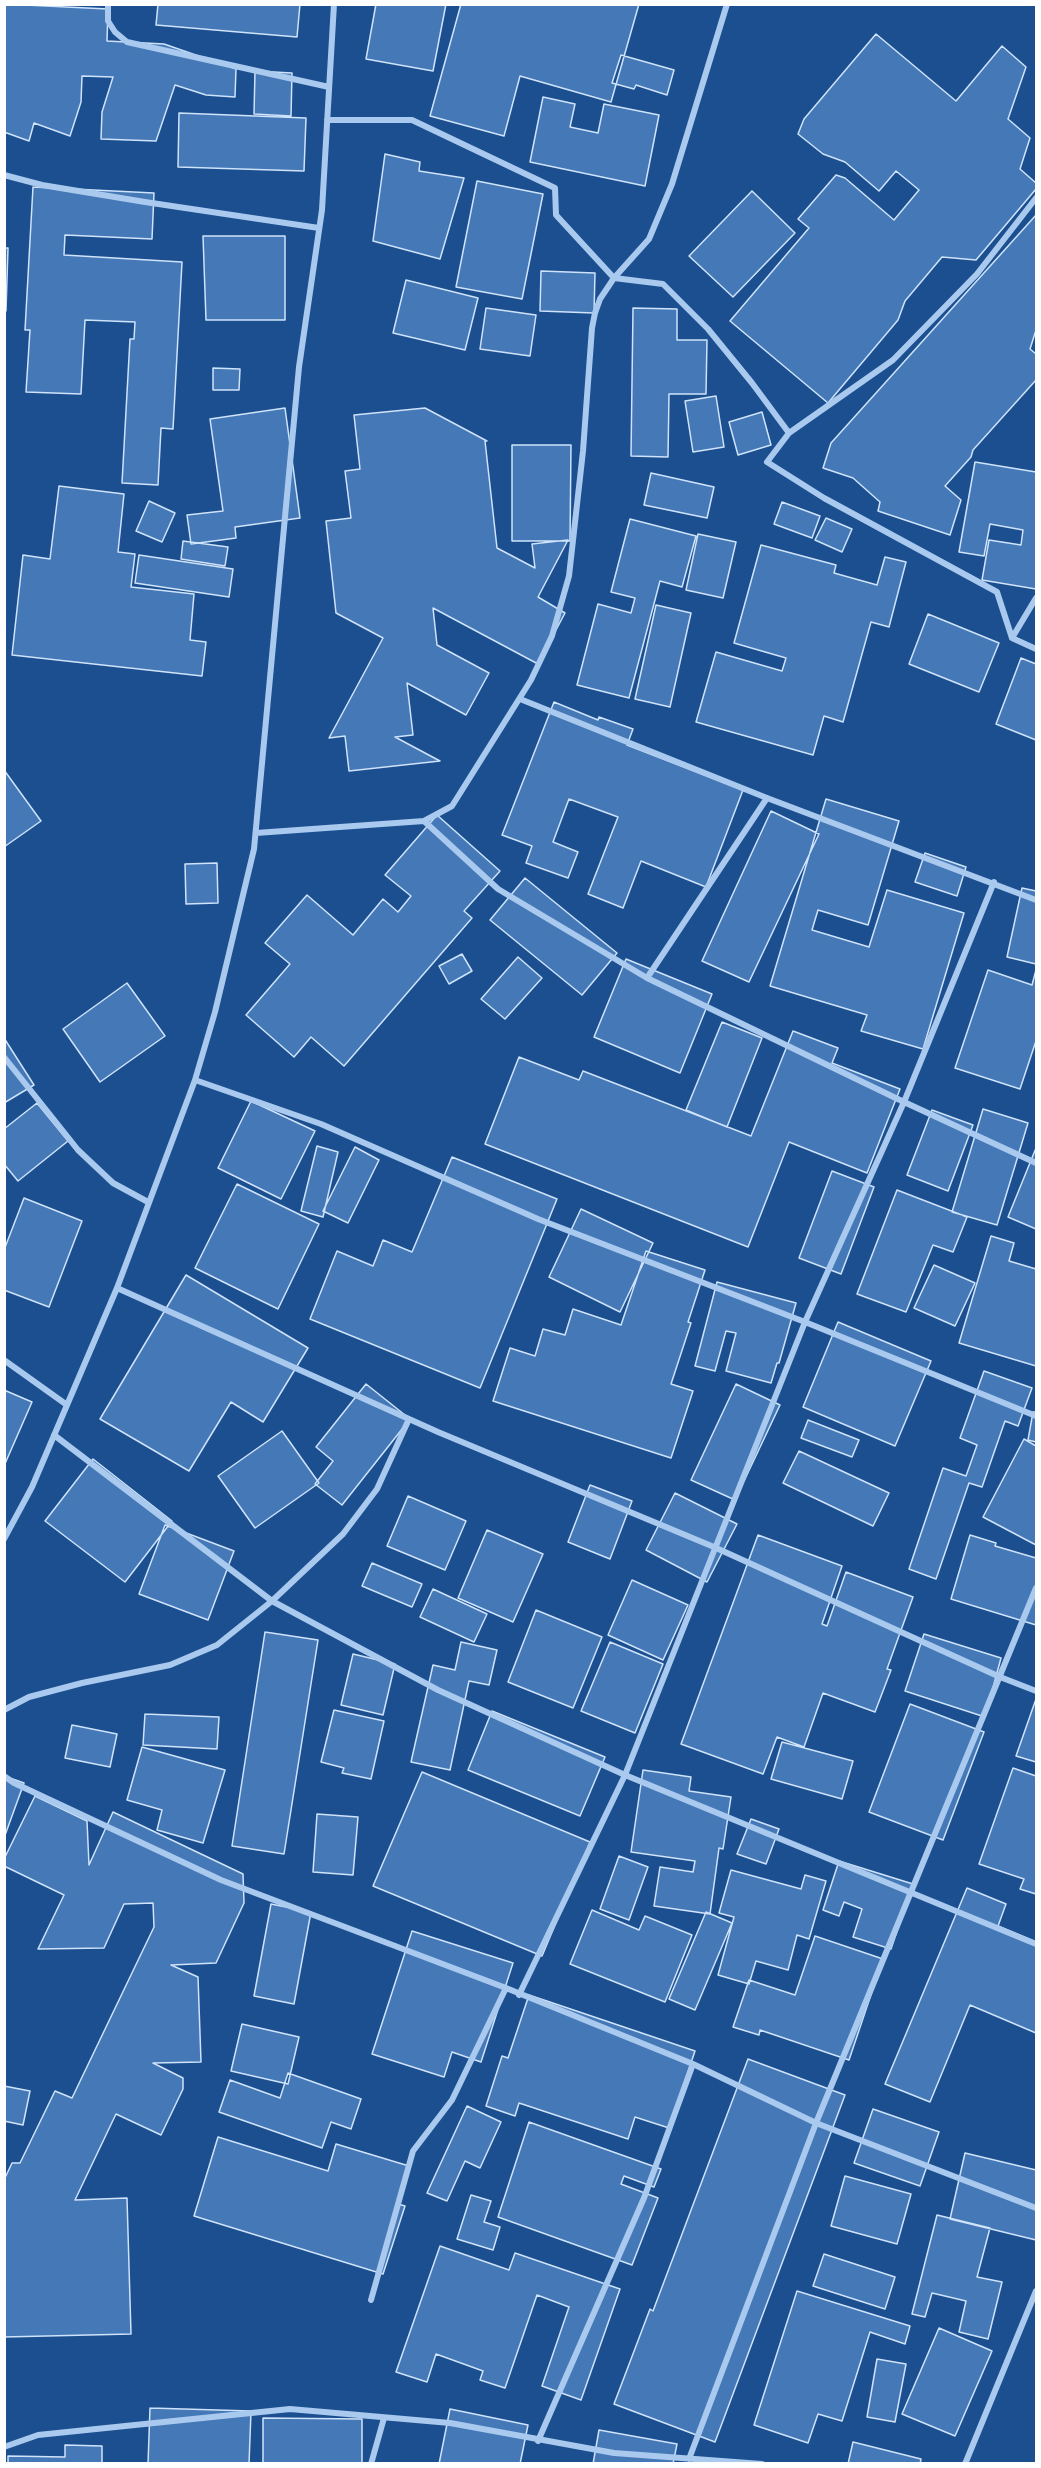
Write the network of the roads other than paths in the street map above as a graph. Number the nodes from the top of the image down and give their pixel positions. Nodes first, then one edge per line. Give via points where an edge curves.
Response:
1 (108, 4) edge
2 (334, 4) edge
3 (726, 4) edge
4 (329, 87) junction
5 (327, 120) junction
6 (4, 175) edge
7 (1036, 198) edge
8 (319, 228) junction
9 (614, 278) junction
10 (789, 433) junction
11 (1036, 598) edge
12 (1012, 638) junction
13 (1036, 648) edge
14 (520, 699) junction
15 (767, 798) junction
16 (424, 821) junction
17 (256, 833) junction
18 (994, 882) junction
19 (1036, 900) edge
20 (647, 978) junction
21 (4, 1057) edge
22 (195, 1080) junction
23 (903, 1102) junction
24 (1036, 1163) edge
25 (148, 1202) junction
26 (117, 1288) junction
27 (805, 1322) junction
28 (4, 1360) edge
29 (67, 1405) junction
30 (1036, 1416) edge
31 (410, 1419) junction
32 (54, 1436) junction
33 (4, 1539) edge
34 (714, 1547) junction
35 (1036, 1588) edge
36 (272, 1601) junction
37 (1000, 1677) junction
38 (1036, 1691) edge
39 (4, 1710) edge
40 (625, 1775) junction
41 (4, 1776) edge
42 (912, 1892) junction
43 (1036, 1944) edge
44 (506, 1989) junction
45 (519, 1995) junction
46 (693, 2064) junction
47 (816, 2123) junction
48 (1036, 2208) edge
49 (1036, 2291) edge
50 (371, 2300) dead end
51 (384, 2418) junction
52 (538, 2441) junction
53 (4, 2447) edge
54 (689, 2459) junction
55 (371, 2463) edge
56 (762, 2463) edge
57 (965, 2463) edge

1 - 4 street via 108,21 127,42
2 - 4 street
3 - 9 street via 668,195 649,239
4 - 5 street
5 - 8 street
5 - 9 street via 412,120 555,188 556,216
6 - 8 street via 42,185
7 - 10 street via 977,274 892,360
8 - 17 street via 299,367
9 - 10 street via 663,284 708,329
9 - 14 street via 600,299 592,328 569,576 552,636
10 - 12 street via 767,462 824,498 997,592
11 - 12 street
12 - 13 street
14 - 15 street
14 - 16 street via 452,806
15 - 18 street
15 - 20 street
16 - 17 street
16 - 20 street via 498,890
17 - 22 street via 215,1012
18 - 19 street
18 - 23 street
20 - 23 street
21 - 25 street via 78,1150 113,1183
22 - 25 street
22 - 27 street via 321,1124 538,1220
23 - 24 street
23 - 27 street
25 - 26 street
26 - 29 street
26 - 31 street
27 - 30 street
27 - 34 street
28 - 29 street
29 - 32 street
31 - 34 street
31 - 36 street via 376,1489 343,1534
32 - 33 street
32 - 36 street
34 - 37 street
34 - 40 street
35 - 37 street
36 - 39 street via 217,1644 170,1665 40,1694
36 - 40 street via 438,1690
37 - 38 street
37 - 42 street
40 - 42 street
40 - 45 street
41 - 44 street via 221,1880
42 - 43 street
42 - 47 street
44 - 45 street
44 - 50 street via 452,2100 413,2151
45 - 46 street
46 - 47 street
46 - 52 street via 644,2198
47 - 48 street
47 - 54 street
49 - 57 street
51 - 52 street via 450,2423
51 - 53 street via 290,2409 38,2435
51 - 55 street
52 - 54 street
54 - 56 street

